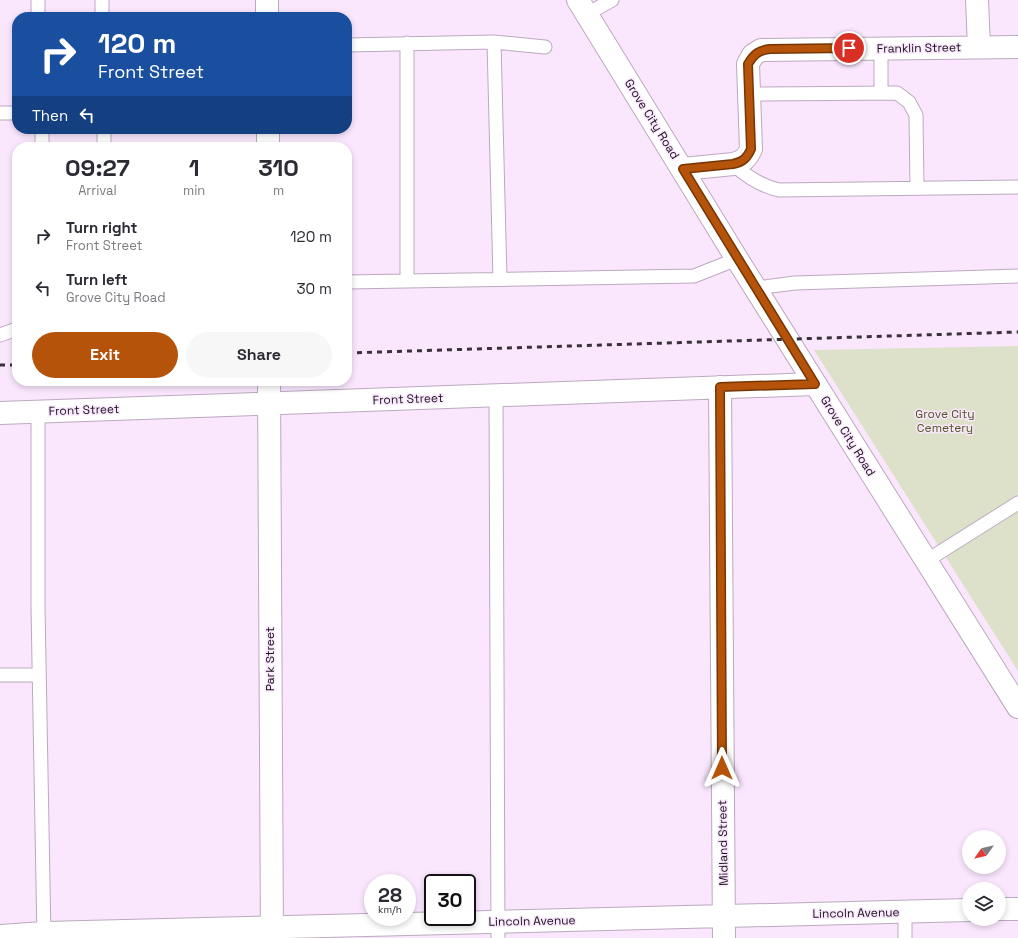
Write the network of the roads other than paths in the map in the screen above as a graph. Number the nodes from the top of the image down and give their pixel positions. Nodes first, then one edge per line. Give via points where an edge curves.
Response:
1 (38, 0) edge
2 (102, 0) edge
3 (267, 0) edge
4 (612, 0) edge
5 (977, 0) edge
6 (582, 7) edge
7 (38, 12) edge
8 (102, 12) edge
9 (267, 12) edge
10 (494, 42) junction
11 (407, 43) junction
12 (352, 45) edge
13 (978, 47) junction
14 (1018, 47) edge
15 (546, 48) dead end
16 (881, 48) junction
17 (881, 92) junction
18 (749, 94) junction
19 (0, 113) edge
20 (12, 113) edge
21 (733, 164) junction
22 (683, 169) junction
23 (1018, 187) edge
24 (917, 188) junction
25 (737, 259) junction
26 (1018, 276) edge
27 (500, 279) junction
28 (407, 280) junction
29 (352, 282) edge
30 (756, 288) junction
31 (12, 331) edge
32 (0, 335) edge
33 (815, 384) junction
34 (269, 386) edge
35 (720, 387) junction
36 (496, 395) junction
37 (269, 404) junction
38 (38, 412) junction
39 (0, 414) edge
40 (1018, 503) edge
41 (926, 561) junction
42 (0, 675) edge
43 (39, 675) junction
44 (1018, 707) edge
45 (1006, 909) edge
46 (1018, 909) edge
47 (962, 910) edge
48 (905, 912) junction
49 (724, 916) junction
50 (498, 930) edge
51 (272, 933) edge
52 (0, 936) edge
53 (44, 936) edge
54 (724, 938) edge
55 (905, 938) edge

1 - 7 lane
2 - 8 lane
3 - 9 street
4 - 6 lane
5 - 13 street
6 - 22 street, Grove City Road
10 - 11 lane
10 - 15 lane
10 - 27 lane
11 - 12 lane
11 - 28 lane
13 - 14 street, Franklin Street
13 - 16 street, Franklin Street
16 - 17 lane
16 - 18 street, Franklin Street via 761,50 753,55 748,64
17 - 18 lane
17 - 24 lane via 896,93 904,98 910,102 916,115
18 - 21 street, Franklin Street via 751,149 748,157
19 - 20 lane
21 - 22 street, Franklin Street
21 - 24 lane via 767,188 779,190
22 - 25 street, Grove City Road
23 - 24 lane
25 - 27 lane via 694,276
25 - 30 street, Grove City Road
26 - 30 lane via 795,283
27 - 28 lane
28 - 29 lane
30 - 33 street, Grove City Road
31 - 32 lane
33 - 35 street, Front Street
33 - 41 street, Grove City Road
34 - 37 street, Park Street
35 - 36 street, Front Street
35 - 49 street, Midland Street
36 - 37 street, Front Street
36 - 50 lane
37 - 38 street, Front Street
37 - 51 street, Park Street
38 - 39 street, Front Street
38 - 43 lane
40 - 41 lane
41 - 44 street, Grove City Road
42 - 43 lane
43 - 53 lane
45 - 46 street
47 - 48 street, Lincoln Avenue
48 - 49 street, Lincoln Avenue
48 - 55 lane
49 - 50 street, Lincoln Avenue
49 - 54 street, Midland Street
50 - 51 street, Lincoln Avenue
51 - 53 street, Lincoln Avenue
52 - 53 street, Lincoln Avenue

